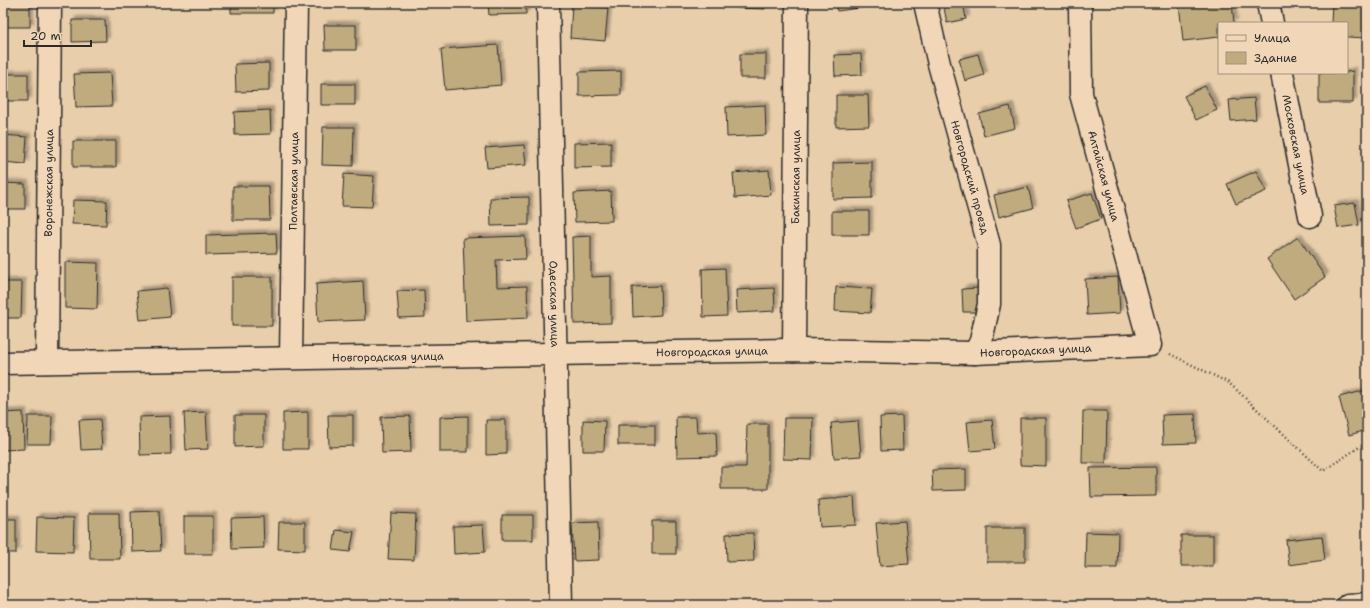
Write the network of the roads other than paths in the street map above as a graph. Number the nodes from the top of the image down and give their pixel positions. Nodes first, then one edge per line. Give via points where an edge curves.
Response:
1 (50, 3) edge
2 (296, 3) edge
3 (548, 3) edge
4 (797, 3) edge
5 (925, 3) edge
6 (1080, 3) edge
7 (1268, 3) edge
8 (1272, 22) edge
9 (1282, 74) edge
10 (1310, 216) dead end
11 (1150, 345) joint
12 (794, 350) junction
13 (975, 353) junction
14 (556, 354) junction
15 (291, 358) junction
16 (47, 362) junction
17 (3, 363) edge
18 (1367, 604) edge
19 (562, 605) edge
20 (1348, 605) edge

1 - 16 street, Воронежская улица
2 - 15 street, Полтавская улица
3 - 14 street, Одесская улица
4 - 12 street, Бакинская улица
5 - 13 street, Новгородский проезд via 939,64 990,245 989,304 982,341
6 - 11 street, Алтайская улица via 1081,94
7 - 8 street
9 - 10 street, Московская улица
11 - 13 street, Новгородская улица
12 - 13 street, Новгородская улица
12 - 14 street, Новгородская улица
14 - 15 street, Новгородская улица
14 - 19 street, Одесская улица
15 - 16 street, Новгородская улица
16 - 17 street, Новгородская улица
18 - 20 street

